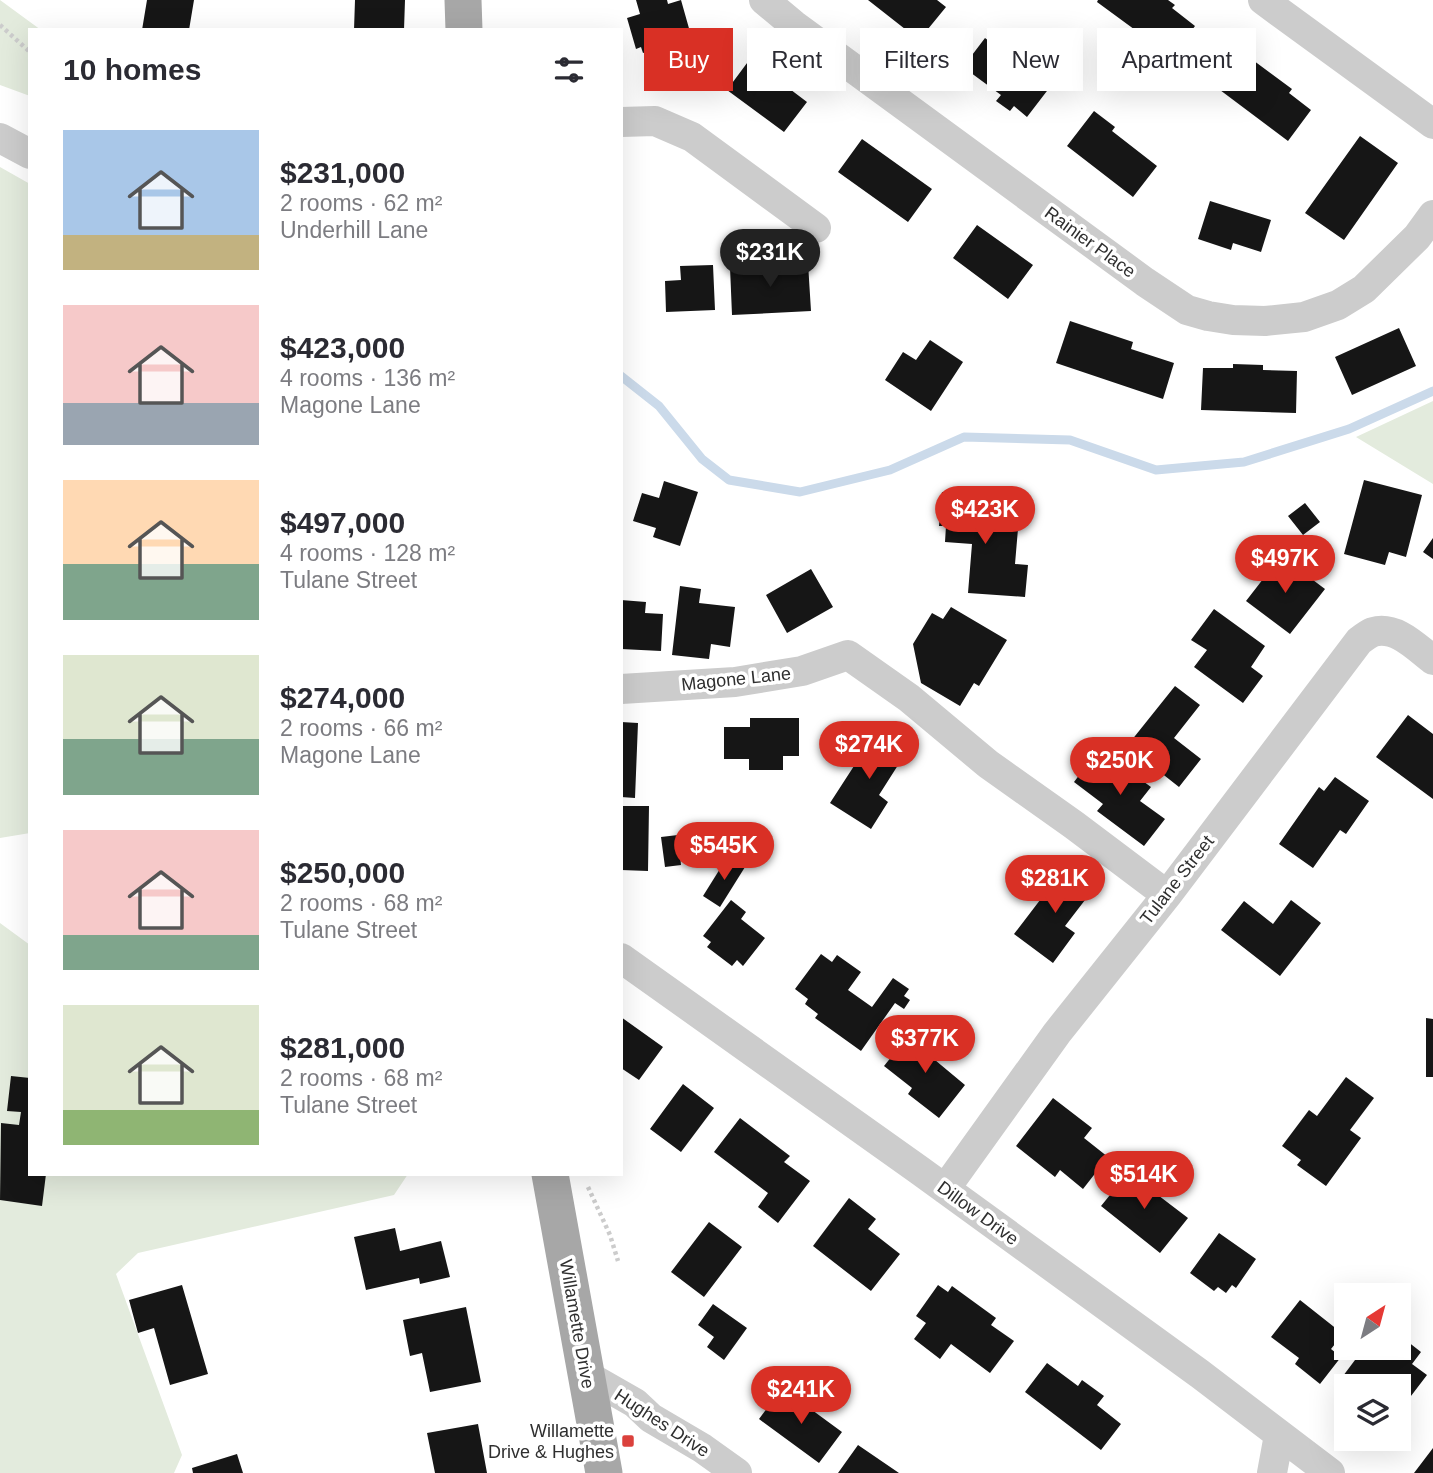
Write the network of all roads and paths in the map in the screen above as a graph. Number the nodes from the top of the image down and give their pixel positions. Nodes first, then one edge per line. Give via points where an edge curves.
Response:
1 (463, 0) edge
2 (764, 0) edge
3 (1263, 0) edge
4 (0, 25) edge
5 (464, 28) edge
6 (28, 50) edge
7 (623, 122) edge
8 (1433, 124) edge
9 (0, 138) edge
10 (28, 153) edge
11 (1433, 215) edge
12 (816, 228) dead end
13 (1433, 660) edge
14 (623, 689) edge
15 (1167, 895) junction
16 (623, 959) edge
17 (550, 1176) edge
18 (586, 1182) dead end
19 (945, 1189) junction
20 (618, 1261) dead end
21 (586, 1375) junction
22 (1279, 1435) junction
23 (604, 1473) edge
24 (737, 1473) edge
25 (1272, 1473) edge
26 (1330, 1473) edge

1 - 5 main road
2 - 11 street, Rainier Place via 1186,310 1265,321 1304,317 1338,305 1390,265
3 - 8 street
4 - 6 path
7 - 12 street via 655,121 692,136
9 - 10 street
13 - 15 street, Tulane Street via 1385,630 1371,632 1359,641
14 - 15 street, Magone Lane via 735,682 802,671 848,655
15 - 19 street, Tulane Street via 1058,1033
16 - 19 street, Dillow Drive
17 - 21 main road, Willamette Drive
18 - 20 path
19 - 22 street, Dillow Drive
21 - 23 main road, Willamette Drive
21 - 24 street, Hughes Drive
22 - 25 street
22 - 26 street, Dillow Drive

